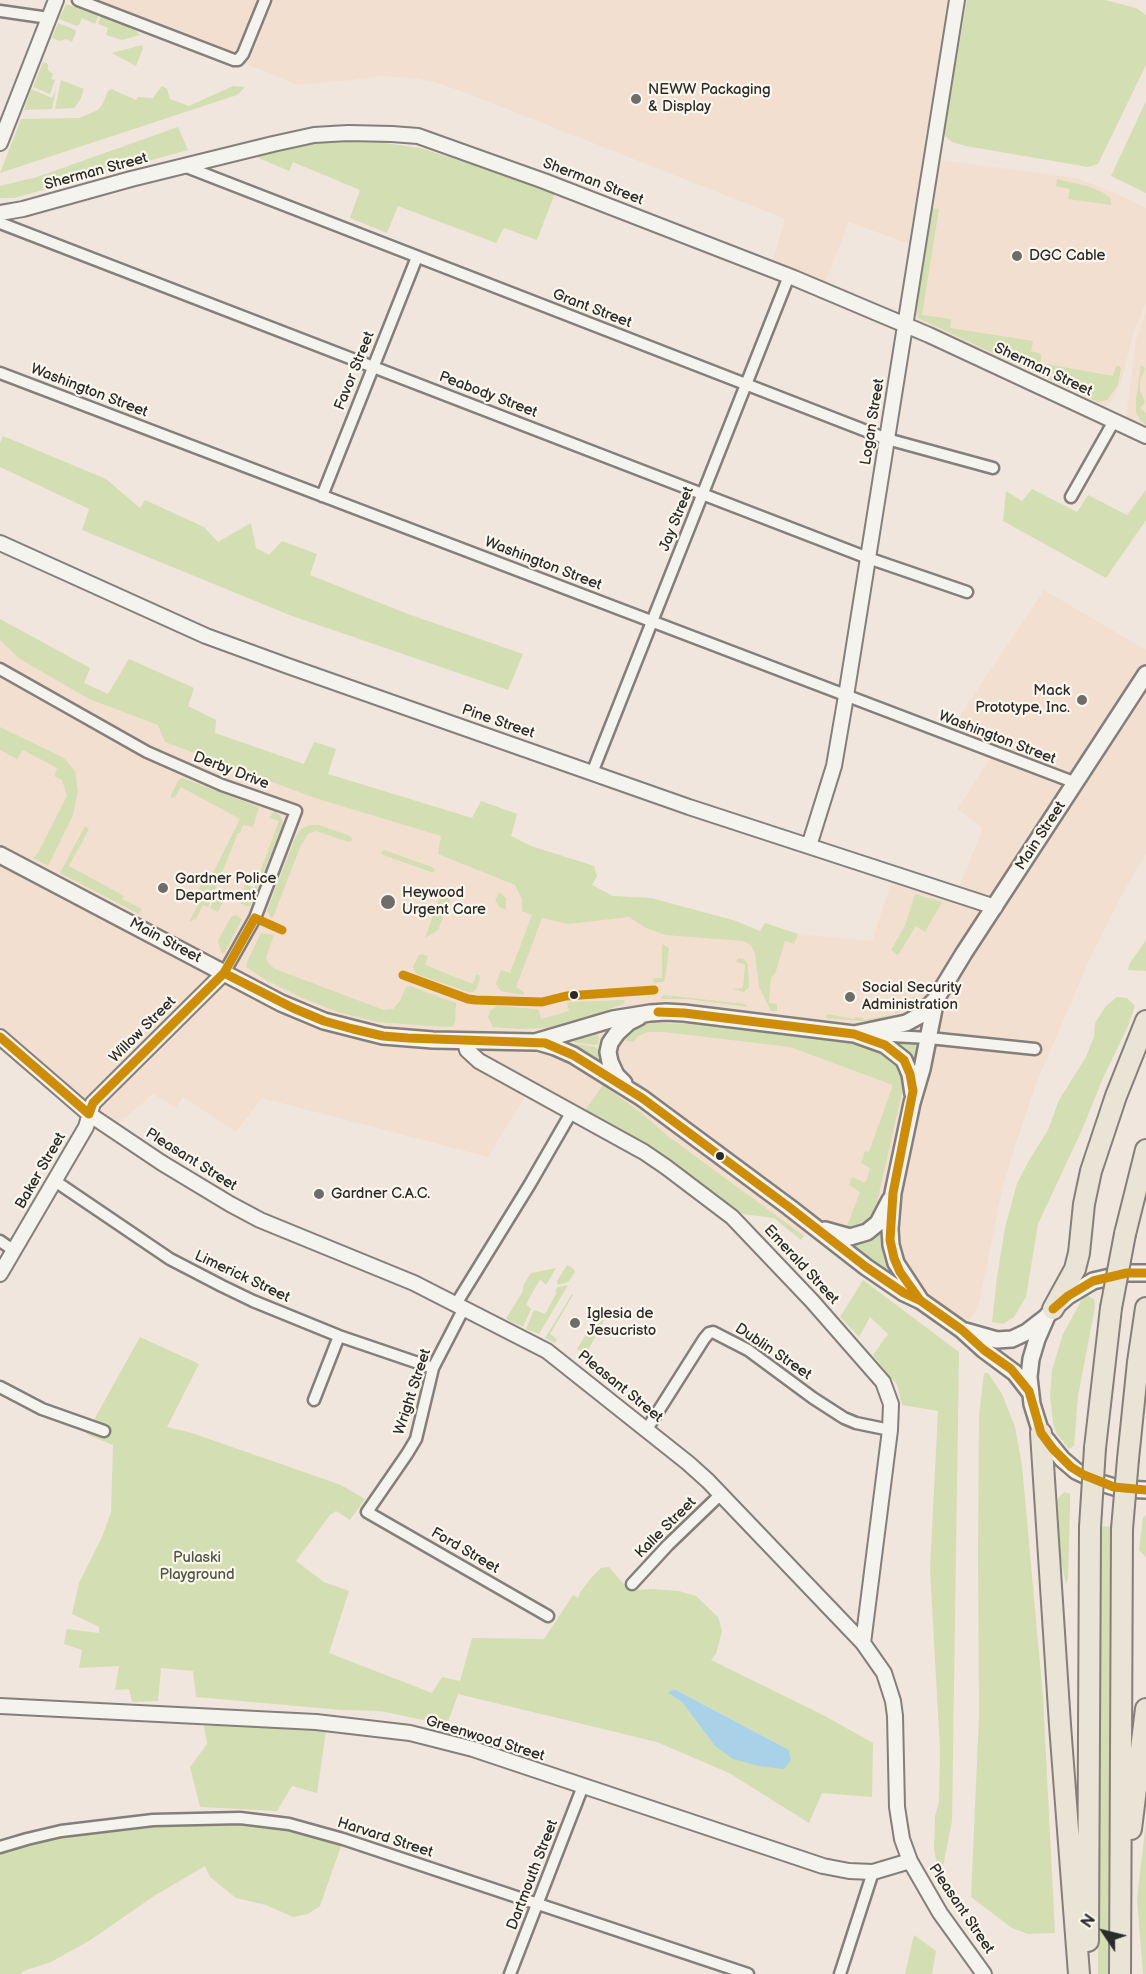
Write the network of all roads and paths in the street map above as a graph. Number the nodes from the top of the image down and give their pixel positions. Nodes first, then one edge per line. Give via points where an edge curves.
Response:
1 (56, 0) edge
2 (78, 0) edge
3 (265, 0) edge
4 (957, 0) edge
5 (0, 11) edge
6 (49, 18) junction
7 (3, 128) edge
8 (0, 143) edge
9 (184, 166) junction
10 (0, 213) edge
11 (0, 223) edge
12 (417, 257) junction
13 (789, 276) junction
14 (905, 325) junction
15 (373, 367) junction
16 (0, 373) edge
17 (746, 385) junction
18 (1114, 421) junction
19 (1146, 436) edge
20 (887, 439) junction
21 (993, 468) dead end
22 (702, 494) junction
23 (322, 496) junction
24 (1071, 497) dead end
25 (0, 543) edge
26 (868, 558) junction
27 (967, 592) dead end
28 (652, 622) junction
29 (0, 669) edge
30 (1146, 674) edge
31 (846, 696) junction
32 (592, 773) junction
33 (1076, 783) junction
34 (809, 846) junction
35 (0, 855) edge
36 (994, 907) junction
37 (224, 973) junction
38 (936, 999) junction
39 (650, 1013) junction
40 (1146, 1021) edge
41 (854, 1034) junction
42 (0, 1037) edge
43 (928, 1038) junction
44 (465, 1041) junction
45 (535, 1042) junction
46 (1035, 1050) dead end
47 (642, 1098) junction
48 (912, 1103) junction
49 (571, 1113) junction
50 (90, 1114) junction
51 (1146, 1150) edge
52 (55, 1181) junction
53 (893, 1193) junction
54 (809, 1223) junction
55 (0, 1241) edge
56 (13, 1250) junction
57 (1146, 1273) edge
58 (0, 1274) edge
59 (921, 1301) junction
60 (460, 1306) junction
61 (1146, 1308) edge
62 (1050, 1313) junction
63 (962, 1330) junction
64 (339, 1336) junction
65 (433, 1368) junction
66 (0, 1387) edge
67 (1029, 1391) junction
68 (314, 1400) dead end
69 (646, 1429) junction
70 (890, 1430) junction
71 (104, 1431) dead end
72 (1041, 1433) junction
73 (1146, 1490) edge
74 (721, 1494) junction
75 (367, 1512) joint
76 (632, 1584) dead end
77 (548, 1616) dead end
78 (862, 1643) junction
79 (0, 1706) edge
80 (1146, 1709) edge
81 (583, 1786) junction
82 (0, 1847) edge
83 (909, 1862) junction
84 (873, 1872) junction
85 (538, 1905) junction
86 (1121, 1906) junction
87 (510, 1974) edge
88 (748, 1974) edge
89 (840, 1974) edge
90 (984, 1974) edge
91 (1079, 1974) edge
92 (1088, 1974) edge
93 (1120, 1974) edge

1 - 6 street
2 - 3 street via 238,60
4 - 14 street, Logan Street
5 - 6 street
6 - 7 street
7 - 8 street
9 - 10 street, Sherman Street
9 - 12 street, Grant Street
9 - 13 street, Sherman Street via 314,135 418,136
11 - 15 street, Peabody Street
12 - 15 street, Favor Street
12 - 17 street, Grant Street
13 - 14 street, Sherman Street
13 - 17 street, Jay Street
14 - 18 street, Sherman Street
14 - 20 street, Logan Street
15 - 22 street, Peabody Street
15 - 23 street, Favor Street
16 - 23 street, Washington Street
17 - 20 street, Grant Street
17 - 22 street, Jay Street
18 - 19 street, Sherman Street
18 - 24 street
20 - 21 street, Grant Street
20 - 26 street, Logan Street
22 - 26 street, Peabody Street
22 - 28 street, Jay Street
23 - 28 street, Washington Street
25 - 32 street, Pine Street via 206,636
26 - 27 street, Peabody Street
26 - 31 street, Logan Street
28 - 31 street, Washington Street
28 - 32 street, Jay Street
29 - 37 street, Derby Drive via 147,752 222,785 296,811 255,918
30 - 33 main road, Main Street
31 - 33 street, Washington Street
31 - 34 street, Logan Street via 834,765
32 - 34 street, Pine Street
33 - 36 main road, Main Street
34 - 36 street, Pine Street
35 - 37 main road, Main Street
36 - 38 main road, Main Street
37 - 44 main road, Main Street via 324,1021 383,1036
37 - 50 street, Willow Street via 99,1097
38 - 41 main road, Main Street via 906,1023
38 - 43 main road, Main Street
39 - 41 main road, Main Street via 684,1013
39 - 45 main road, Main Street via 613,1019
39 - 47 main road, Main Street via 616,1033 608,1052 616,1075
40 - 62 highway via 1091,1171 1075,1269
41 - 43 street, Main Street
41 - 48 main road via 885,1045 904,1060 912,1084
42 - 50 street, Pleasant Street
43 - 46 street
43 - 48 main road
44 - 45 main road, Main Street
44 - 49 street, Emerald Street via 467,1050 478,1061
45 - 47 main road via 573,1055
47 - 54 main road
48 - 53 main road
49 - 60 street, Wright Street
49 - 70 street, Emerald Street via 666,1167 743,1227 883,1382 891,1404
50 - 52 street, Baker Street
50 - 60 street, Pleasant Street via 188,1180 247,1214
51 - 92 highway, bridge via 1111,1308 1095,1448 1090,1527
52 - 56 street, Baker Street
52 - 64 street, Limerick Street via 182,1265 253,1301
53 - 54 main road via 878,1223 859,1236 836,1234
53 - 59 main road via 892,1251 900,1272
54 - 59 main road via 890,1284
55 - 56 street
56 - 58 street, Baker Street
57 - 62 main road via 1093,1281
59 - 63 main road
60 - 65 street, Wright Street
60 - 69 street, Pleasant Street via 547,1351
61 - 86 highway, bridge via 1122,1528
62 - 63 main road via 1012,1339 997,1340
62 - 67 main road via 1031,1359
63 - 67 main road via 1015,1373
64 - 65 street, Limerick Street
64 - 68 street
65 - 75 street, Wright Street via 416,1439
66 - 71 street via 48,1411
67 - 72 main road
69 - 70 street, Dublin Street via 704,1339 713,1332 748,1350 844,1418
69 - 74 street, Pleasant Street
70 - 78 street, Emerald Street
72 - 73 main road via 1062,1459 1084,1475 1114,1487
72 - 91 highway
74 - 76 street, Kalle Street
74 - 78 street, Pleasant Street
75 - 77 street, Ford Street
78 - 83 street, Pleasant Street via 886,1678 893,1701 897,1808
79 - 81 street, Greenwood Street via 316,1722 410,1734 473,1749
80 - 86 highway
81 - 84 street, Greenwood Street via 809,1862
81 - 85 street, Dartmouth Street
82 - 85 street, Harvard Street via 61,1831 144,1820 265,1821 343,1839
83 - 84 street, Greenwood Street
83 - 90 street, Pleasant Street
84 - 89 street
85 - 87 street, Dartmouth Street
85 - 88 street, Harvard Street
86 - 93 highway

